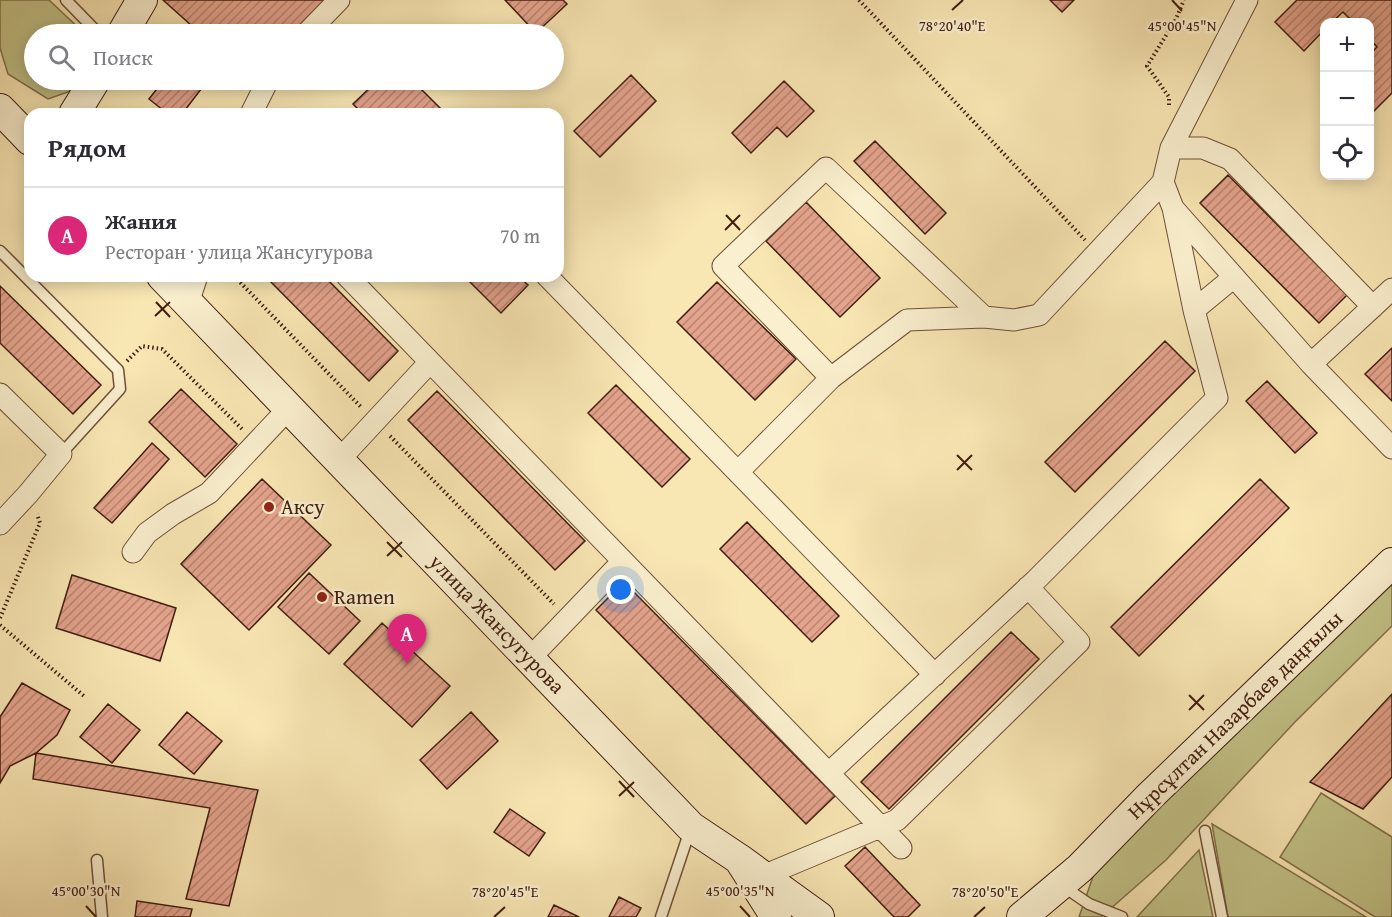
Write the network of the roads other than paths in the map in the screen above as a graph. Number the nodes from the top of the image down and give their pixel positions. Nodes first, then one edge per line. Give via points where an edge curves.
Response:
1 (66, 0) edge
2 (142, 0) edge
3 (339, 0) edge
4 (1247, 0) edge
5 (89, 24) edge
6 (128, 24) edge
7 (316, 24) edge
8 (89, 90) edge
9 (263, 90) edge
10 (78, 108) edge
11 (254, 108) edge
12 (0, 109) edge
13 (24, 134) edge
14 (1171, 148) junction
15 (1163, 182) junction
16 (1173, 208) junction
17 (0, 251) edge
18 (24, 275) edge
19 (1234, 278) junction
20 (31, 282) edge
21 (175, 282) edge
22 (353, 282) edge
23 (553, 282) edge
24 (192, 290) edge
25 (1392, 290) edge
26 (1373, 307) junction
27 (1194, 310) junction
28 (984, 317) junction
29 (430, 362) junction
30 (1311, 364) junction
31 (831, 378) junction
32 (0, 395) edge
33 (289, 408) junction
34 (1392, 448) edge
35 (61, 454) junction
36 (339, 460) junction
37 (738, 472) junction
38 (0, 524) edge
39 (133, 552) dead end
40 (623, 561) junction
41 (1392, 564) edge
42 (1028, 587) junction
43 (530, 658) junction
44 (935, 675) junction
45 (829, 773) junction
46 (691, 827) junction
47 (881, 827) junction
48 (1205, 831) dead end
49 (901, 848) dead end
50 (739, 859) junction
51 (97, 861) dead end
52 (763, 876) junction
53 (1070, 892) edge
54 (102, 917) edge
55 (661, 917) edge
56 (776, 917) edge
57 (819, 917) edge
58 (1022, 917) edge
59 (1122, 917) edge
60 (1222, 917) edge

1 - 5 lane
2 - 6 main road
3 - 7 street
4 - 14 street
8 - 10 main road
9 - 11 street
12 - 13 main road
14 - 15 street
14 - 26 street via 1203,148 1230,159
15 - 16 street
15 - 28 street via 1039,315 1014,320
16 - 19 street
16 - 27 street
17 - 18 lane
19 - 27 street
19 - 30 street
20 - 35 lane via 118,370 120,389
21 - 24 main road, улица Жансугурова
22 - 29 street
23 - 37 street
24 - 33 main road, улица Жансугурова
25 - 26 street
26 - 30 street
27 - 42 street via 1217,398
28 - 31 street via 907,320
28 - 31 street via 826,168 723,266
29 - 36 street
29 - 40 street
30 - 34 street
31 - 37 street
32 - 35 street
33 - 36 main road, улица Жансугурова
33 - 39 street via 209,493 147,533
35 - 38 street
36 - 43 main road, улица Жансугурова
37 - 44 street
40 - 43 street
40 - 45 street
41 - 53 main road, Нұрсұлтан Назарбаев даңғылы via 1150,796
42 - 44 street
42 - 47 street via 1079,642 897,820
43 - 46 main road, улица Жансугурова
44 - 45 street
45 - 47 street
46 - 50 main road, улица Жансугурова
46 - 55 lane
47 - 49 street
47 - 52 street
48 - 60 lane
50 - 52 main road, улица Жансугурова
50 - 56 main road, улица Жансугурова
51 - 54 lane
52 - 57 main road, улица Жансугурова
53 - 58 main road, Нұрсұлтан Назарбаев даңғылы
53 - 59 lane

